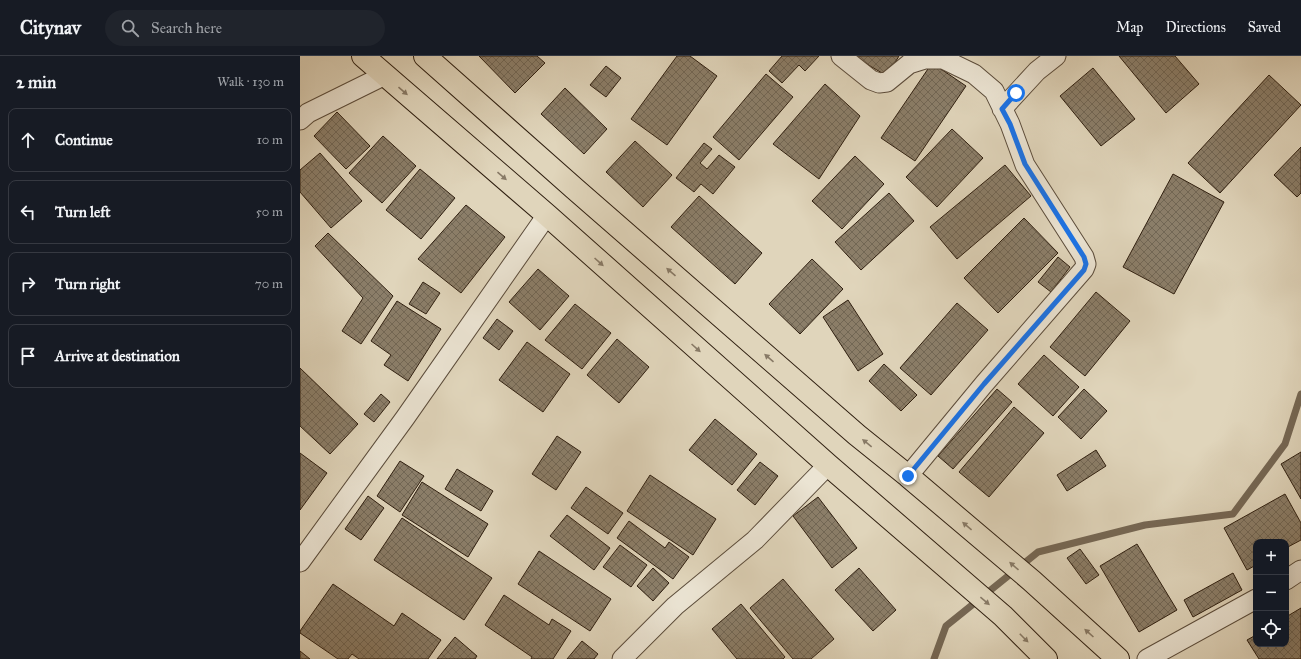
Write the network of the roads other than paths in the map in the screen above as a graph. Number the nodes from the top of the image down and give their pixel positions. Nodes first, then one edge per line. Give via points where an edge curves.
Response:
1 (363, 56) edge
2 (425, 56) edge
3 (841, 56) edge
4 (1056, 56) edge
5 (385, 75) junction
6 (1002, 109) junction
7 (300, 120) edge
8 (547, 215) junction
9 (828, 465) junction
10 (908, 476) junction
11 (300, 562) edge
12 (1301, 570) edge
13 (1289, 578) edge
14 (1253, 601) edge
15 (622, 659) edge
16 (1046, 659) edge
17 (1118, 659) edge
18 (1147, 659) edge

1 - 5 highway
10 -> 2 highway via 845,424
3 - 6 street via 870,80 879,83 887,82 909,64 925,59 943,59 974,74 994,91
4 - 6 street via 1037,71
5 - 7 street via 308,113
5 -> 8 highway
6 - 10 street via 1025,164 1086,264 1084,270
8 -> 9 highway
8 - 11 street via 405,418
9 - 15 street via 755,540 675,606
9 -> 16 highway via 1003,616
17 -> 10 highway via 1032,581
12 - 13 street
14 - 18 street

